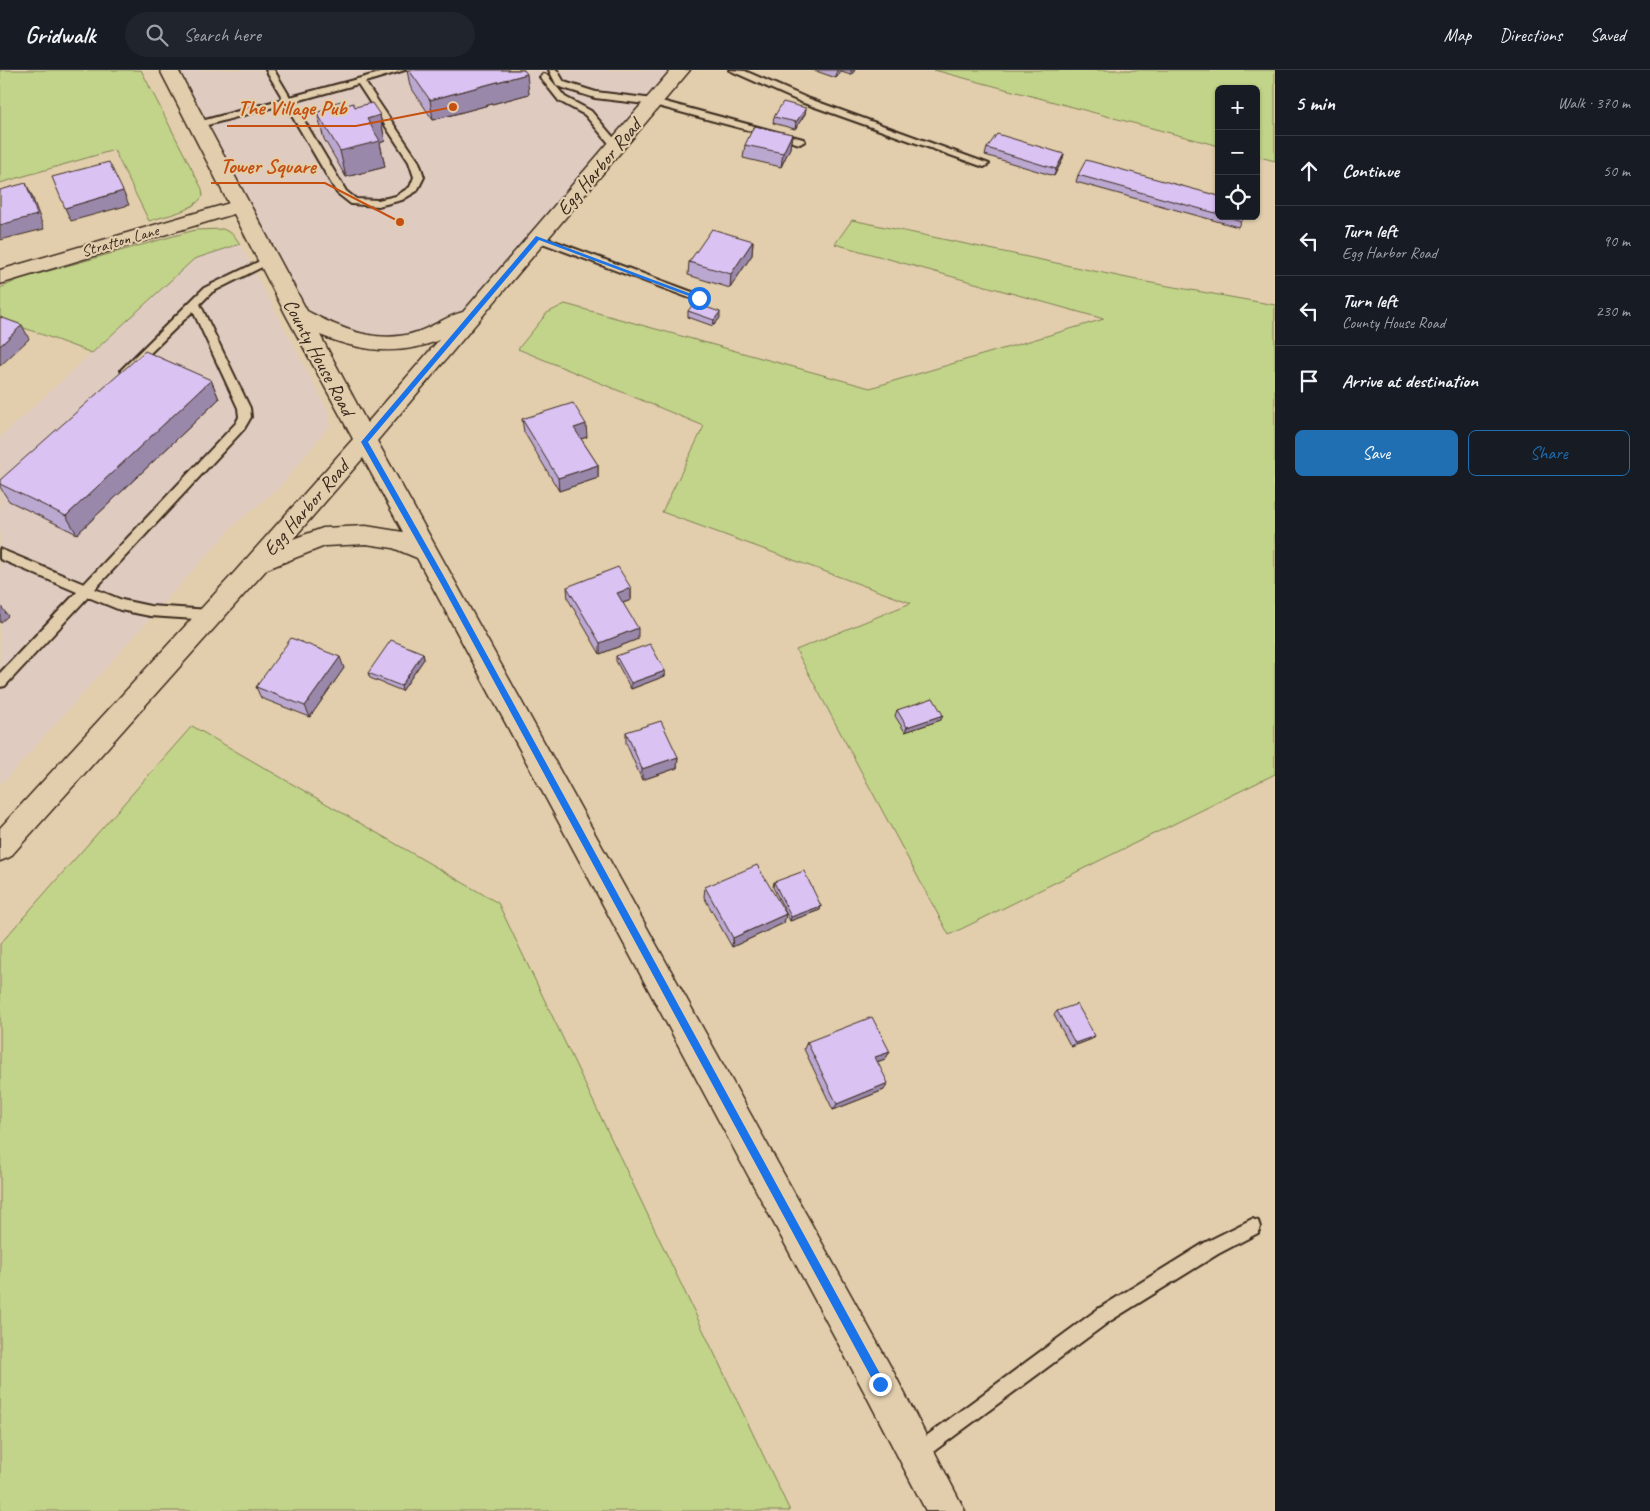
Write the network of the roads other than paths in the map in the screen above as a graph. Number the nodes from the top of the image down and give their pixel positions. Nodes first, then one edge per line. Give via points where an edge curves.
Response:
1 (169, 70) edge
2 (270, 70) edge
3 (401, 70) edge
4 (553, 70) edge
5 (681, 70) edge
6 (734, 70) edge
7 (541, 74) edge
8 (360, 81) junction
9 (560, 84) junction
10 (288, 100) junction
11 (654, 102) junction
12 (197, 125) junction
13 (800, 140) dead end
14 (616, 146) junction
15 (984, 164) dead end
16 (240, 206) junction
17 (538, 238) junction
18 (268, 260) junction
19 (0, 277) edge
20 (699, 298) dead end
21 (194, 303) junction
22 (297, 315) junction
23 (472, 316) junction
24 (162, 334) joint
25 (120, 375) edge
26 (364, 442) junction
27 (426, 552) junction
28 (0, 554) edge
29 (258, 562) junction
30 (86, 592) junction
31 (210, 615) junction
32 (0, 682) edge
33 (0, 848) edge
34 (1252, 1227) dead end
35 (916, 1454) junction
36 (946, 1511) edge

1 - 12 street, County House Road
2 - 10 lane
3 - 8 lane
4 - 9 lane
5 - 11 street, Egg Harbor Road
6 - 15 lane via 884,131
7 - 9 lane
7 - 14 lane via 562,99 588,113
8 - 10 lane
8 - 10 lane via 414,162 419,177 414,189 399,198 378,204 354,202 342,193
9 - 11 lane via 594,95
10 - 12 lane
11 - 13 lane
11 - 14 street, Egg Harbor Road
12 - 16 street, County House Road
14 - 17 street, Egg Harbor Road
16 - 18 street, County House Road
16 - 19 street, Stratton Lane
17 - 20 lane
17 - 23 street, Egg Harbor Road
18 - 21 lane via 208,290
18 - 22 street, County House Road
21 - 24 lane
21 - 30 lane via 244,408 245,417
22 - 23 street via 334,334 357,341 384,343 416,340
22 - 26 street, County House Road
23 - 26 street, Egg Harbor Road
24 - 25 lane
26 - 27 street, County House Road
26 - 29 street, Egg Harbor Road
27 - 29 street via 397,539 366,535 323,537
27 - 35 street, County House Road
28 - 30 lane
29 - 31 street, Egg Harbor Road
30 - 31 lane via 150,612
30 - 32 lane
31 - 33 street, Egg Harbor Road
34 - 35 lane via 1104,1316
35 - 36 street, County House Road

